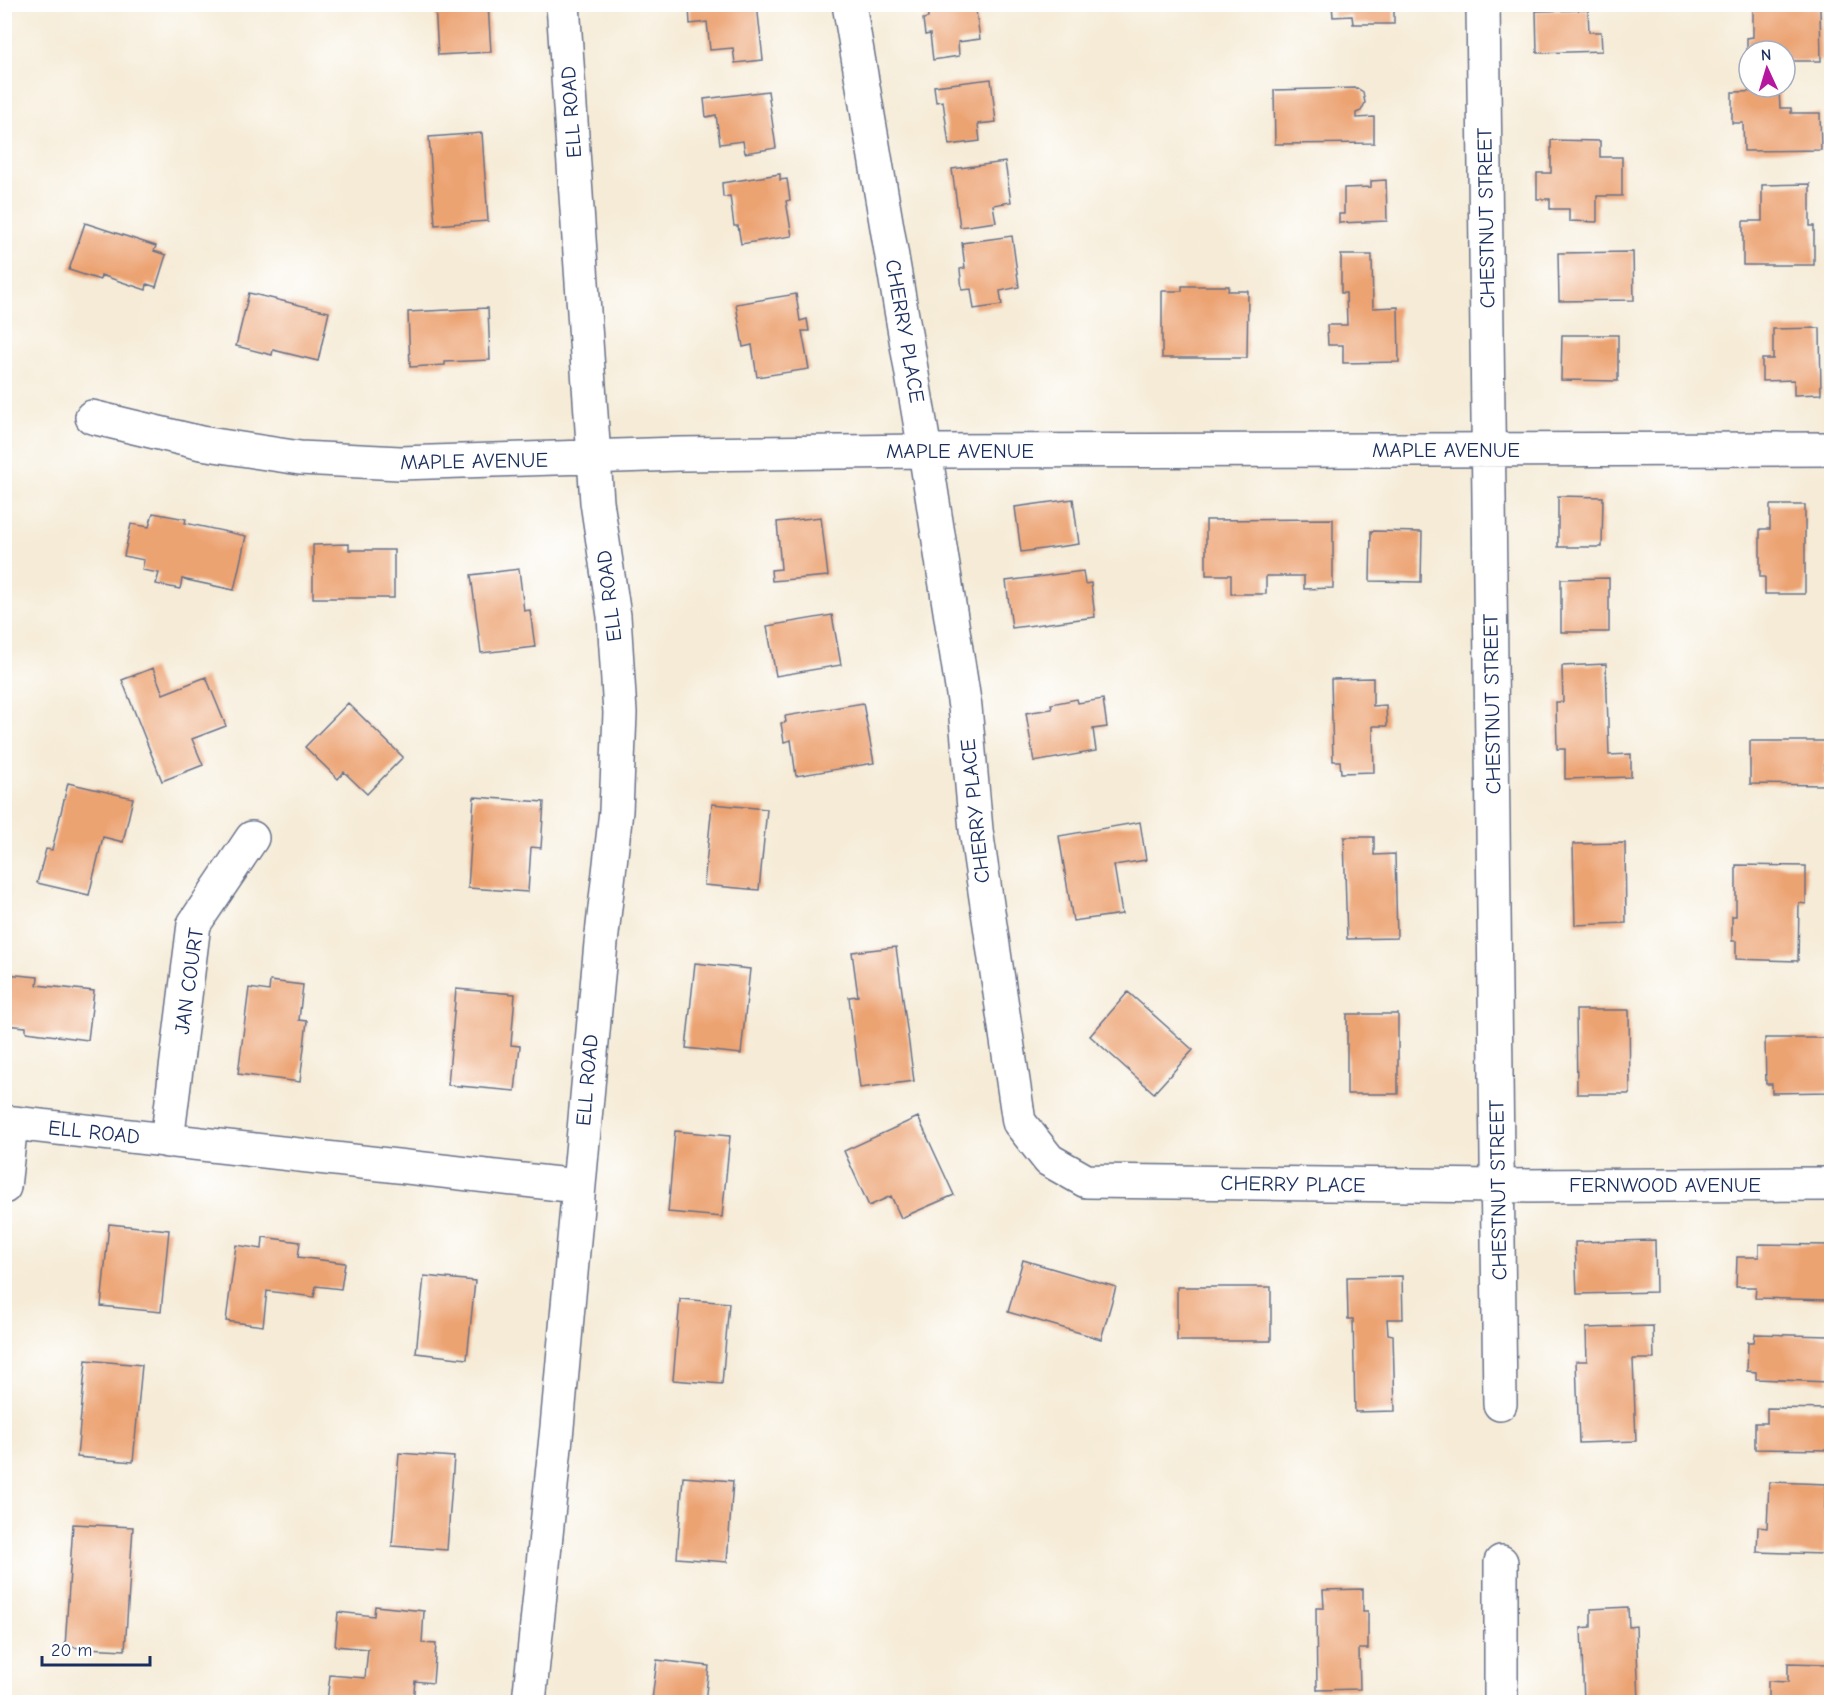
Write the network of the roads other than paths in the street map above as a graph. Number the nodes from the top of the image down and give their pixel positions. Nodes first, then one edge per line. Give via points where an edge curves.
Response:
1 (563, 4) edge
2 (849, 4) edge
3 (1483, 4) edge
4 (92, 417) dead end
5 (1832, 449) edge
6 (1490, 450) junction
7 (925, 451) junction
8 (594, 458) junction
9 (252, 838) dead end
10 (8, 1122) edge
11 (167, 1141) junction
12 (1832, 1184) edge
13 (577, 1186) junction
14 (1498, 1186) junction
15 (4, 1187) edge
16 (1500, 1404) dead end
17 (1501, 1562) dead end
18 (529, 1702) edge
19 (1501, 1702) edge

1 - 8 street, ELL ROAD
2 - 7 street, CHERRY PLACE
3 - 6 street, CHESTNUT STREET
4 - 8 street, MAPLE AVENUE via 201,443 300,458 400,464
5 - 6 street, MAPLE AVENUE
6 - 7 street, MAPLE AVENUE
6 - 14 street, CHESTNUT STREET
7 - 8 street, MAPLE AVENUE
7 - 14 street, CHERRY PLACE via 965,707 975,830 1019,1122 1034,1142 1049,1160 1086,1181
8 - 13 street, ELL ROAD via 614,616 620,713 616,811
9 - 11 street, JAN COURT via 194,924
10 - 11 street, ELL ROAD
10 - 15 street
11 - 13 street, ELL ROAD
12 - 14 street, FERNWOOD AVENUE
13 - 18 street, ELL ROAD
14 - 16 street, CHESTNUT STREET
17 - 19 street

